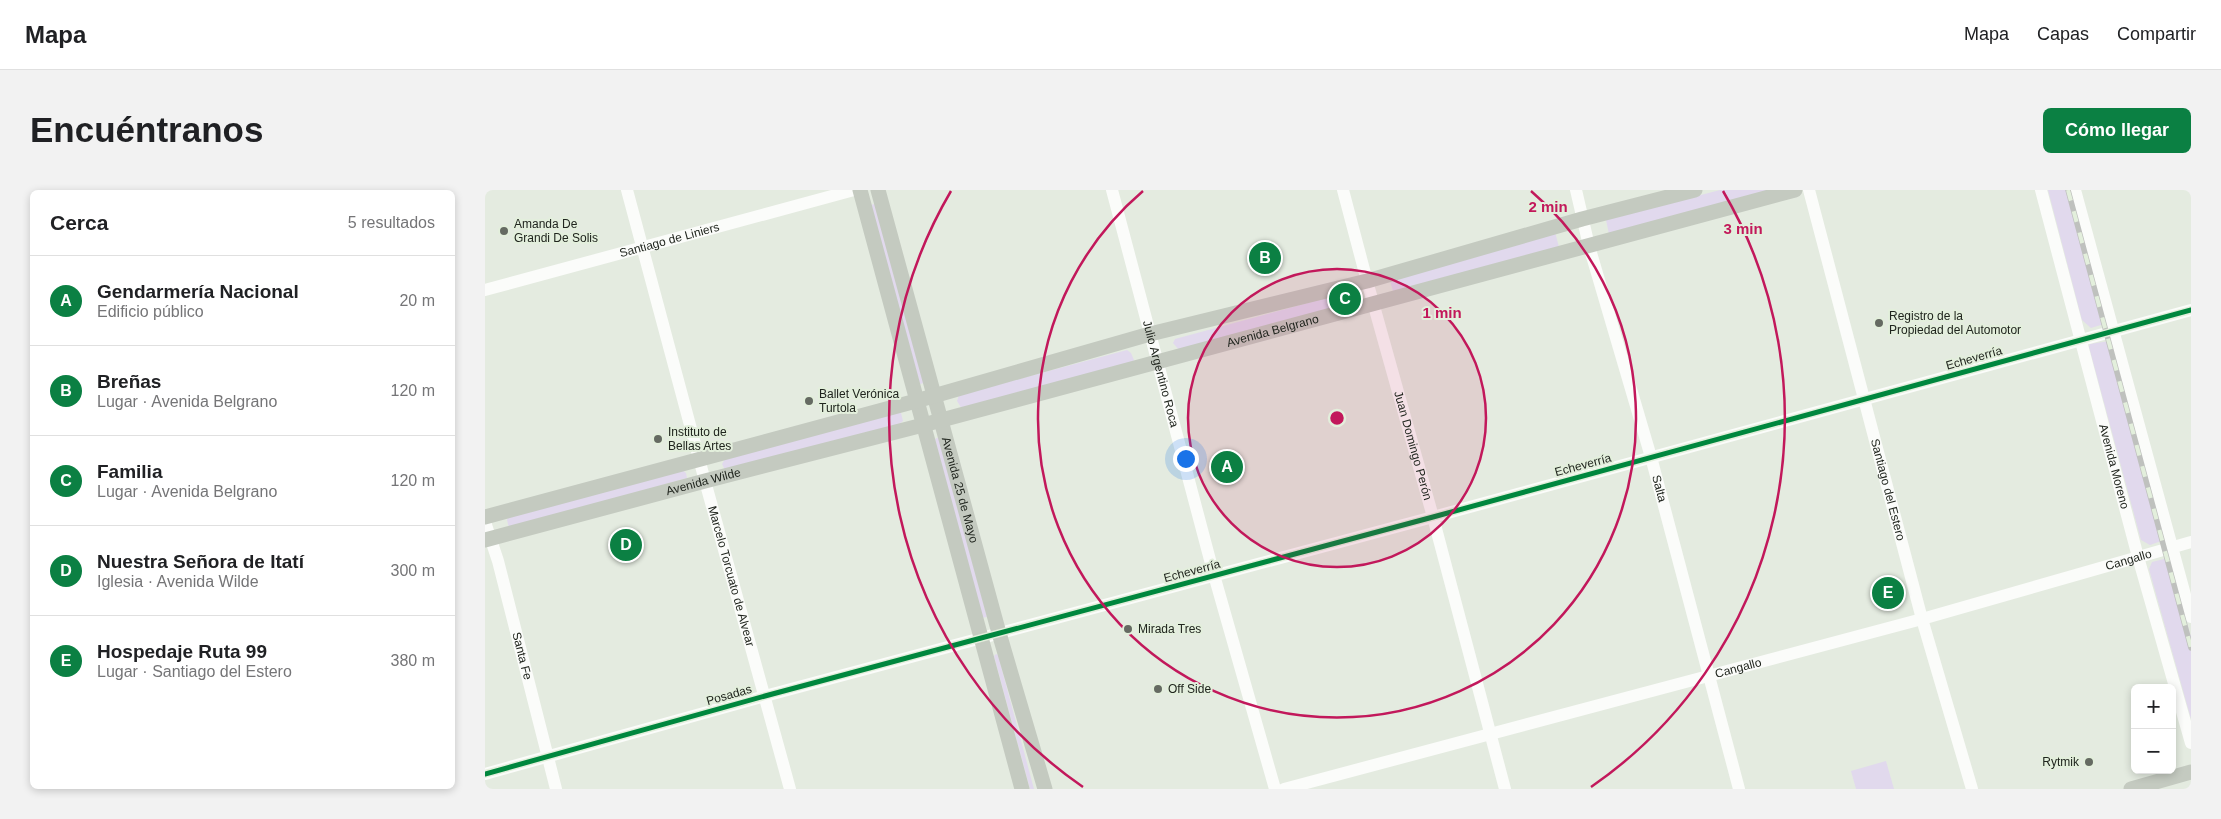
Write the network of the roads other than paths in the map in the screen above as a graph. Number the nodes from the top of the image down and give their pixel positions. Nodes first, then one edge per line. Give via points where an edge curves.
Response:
1 (627, 190) edge
2 (854, 190) edge
3 (860, 190) edge
4 (878, 190) edge
5 (1112, 190) edge
6 (1343, 190) edge
7 (1576, 190) edge
8 (1695, 190) edge
9 (1795, 190) edge
10 (1809, 190) edge
11 (2041, 190) edge
12 (2075, 190) edge
13 (1582, 219) junction
14 (1589, 246) junction
15 (643, 247) junction
16 (1367, 281) junction
17 (485, 290) edge
18 (1373, 304) junction
19 (2191, 310) edge
20 (2113, 331) junction
21 (1150, 334) junction
22 (2082, 339) junction
23 (1158, 362) junction
24 (935, 396) junction
25 (1865, 399) junction
26 (916, 401) junction
27 (942, 420) junction
28 (923, 425) junction
29 (1651, 457) junction
30 (700, 460) junction
31 (705, 481) junction
32 (485, 517) edge
33 (1433, 517) junction
34 (485, 522) edge
35 (488, 540) edge
36 (2191, 542) edge
37 (2171, 548) junction
38 (2138, 557) junction
39 (1214, 575) junction
40 (2191, 617) edge
41 (1922, 619) junction
42 (999, 632) junction
43 (980, 638) junction
44 (1708, 674) junction
45 (765, 696) junction
46 (1489, 735) junction
47 (2191, 743) edge
48 (548, 758) junction
49 (2191, 772) edge
50 (485, 774) edge
51 (556, 789) edge
52 (790, 789) edge
53 (1022, 789) edge
54 (1045, 789) edge
55 (1275, 789) edge
56 (1284, 789) edge
57 (1505, 789) edge
58 (1739, 789) edge
59 (1972, 789) edge
60 (2131, 789) edge

1 - 15 street, Marcelo Torcuato de Alvear
2 - 15 street, Santiago de Liniers
3 - 26 main road, Avenida 25 de Mayo
4 - 24 main road, Avenida 25 de Mayo
5 - 21 street, Julio Argentino Roca
6 - 16 street, Juan Domingo Perón
7 - 13 street, Salta
8 - 13 main road, Avenida Belgrano
9 - 14 main road, Avenida Belgrano
10 - 25 street, Santiago del Estero
11 - 22 street, Avenida Moreno
12 - 20 street
13 - 14 street, Salta
13 - 16 main road, Avenida Belgrano
14 - 18 main road, Avenida Belgrano
14 - 29 street, Salta
15 - 17 street, Santiago de Liniers
15 - 30 street, Marcelo Torcuato de Alvear
16 - 18 street, Juan Domingo Perón
16 - 21 main road, Avenida Belgrano
18 - 23 main road, Avenida Belgrano
18 - 33 street, Juan Domingo Perón
19 - 20 street, Echeverría
20 - 22 street, Echeverría
20 - 37 street
21 - 23 street, Julio Argentino Roca
21 - 24 main road, Avenida Belgrano
22 - 25 street, Echeverría
22 - 38 street, Avenida Moreno
23 - 27 main road, Avenida Belgrano
23 - 39 street, Julio Argentino Roca
24 - 26 main road, Avenida Belgrano
24 - 27 main road, Avenida 25 de Mayo
25 - 29 street, Echeverría
25 - 41 street, Santiago del Estero
26 - 28 main road, Avenida 25 de Mayo
26 - 30 main road, Avenida Wilde
27 - 28 main road, Avenida Belgrano
27 - 42 main road, Avenida 25 de Mayo
28 - 31 main road, Avenida Wilde
28 - 43 main road, Avenida 25 de Mayo
29 - 33 street, Echeverría
29 - 44 street, Salta
30 - 31 street, Marcelo Torcuato de Alvear
30 - 32 main road, Avenida Wilde
31 - 35 main road, Avenida Wilde
31 - 45 street, Marcelo Torcuato de Alvear
33 - 39 street, Echeverría
33 - 46 street, Juan Domingo Perón
34 - 35 street, Santa Fe
35 - 48 street, Santa Fe
36 - 37 street, Cangallo
37 - 38 street, Cangallo
37 - 40 street
38 - 41 street, Cangallo
38 - 47 street, Avenida Moreno
39 - 42 street, Echeverría
39 - 55 street, Julio Argentino Roca
41 - 44 street, Cangallo
41 - 59 street, Santiago del Estero
42 - 43 street, Echeverría
42 - 54 main road, Avenida 25 de Mayo
43 - 45 street, Posadas
43 - 53 main road, Avenida 25 de Mayo
44 - 46 street, Cangallo
44 - 58 street, Salta
45 - 48 street, Posadas
45 - 52 street, Marcelo Torcuato de Alvear
46 - 56 street, Cangallo
46 - 57 street, Juan Domingo Perón
48 - 50 street, Posadas
48 - 51 street, Santa Fe
49 - 60 main road

